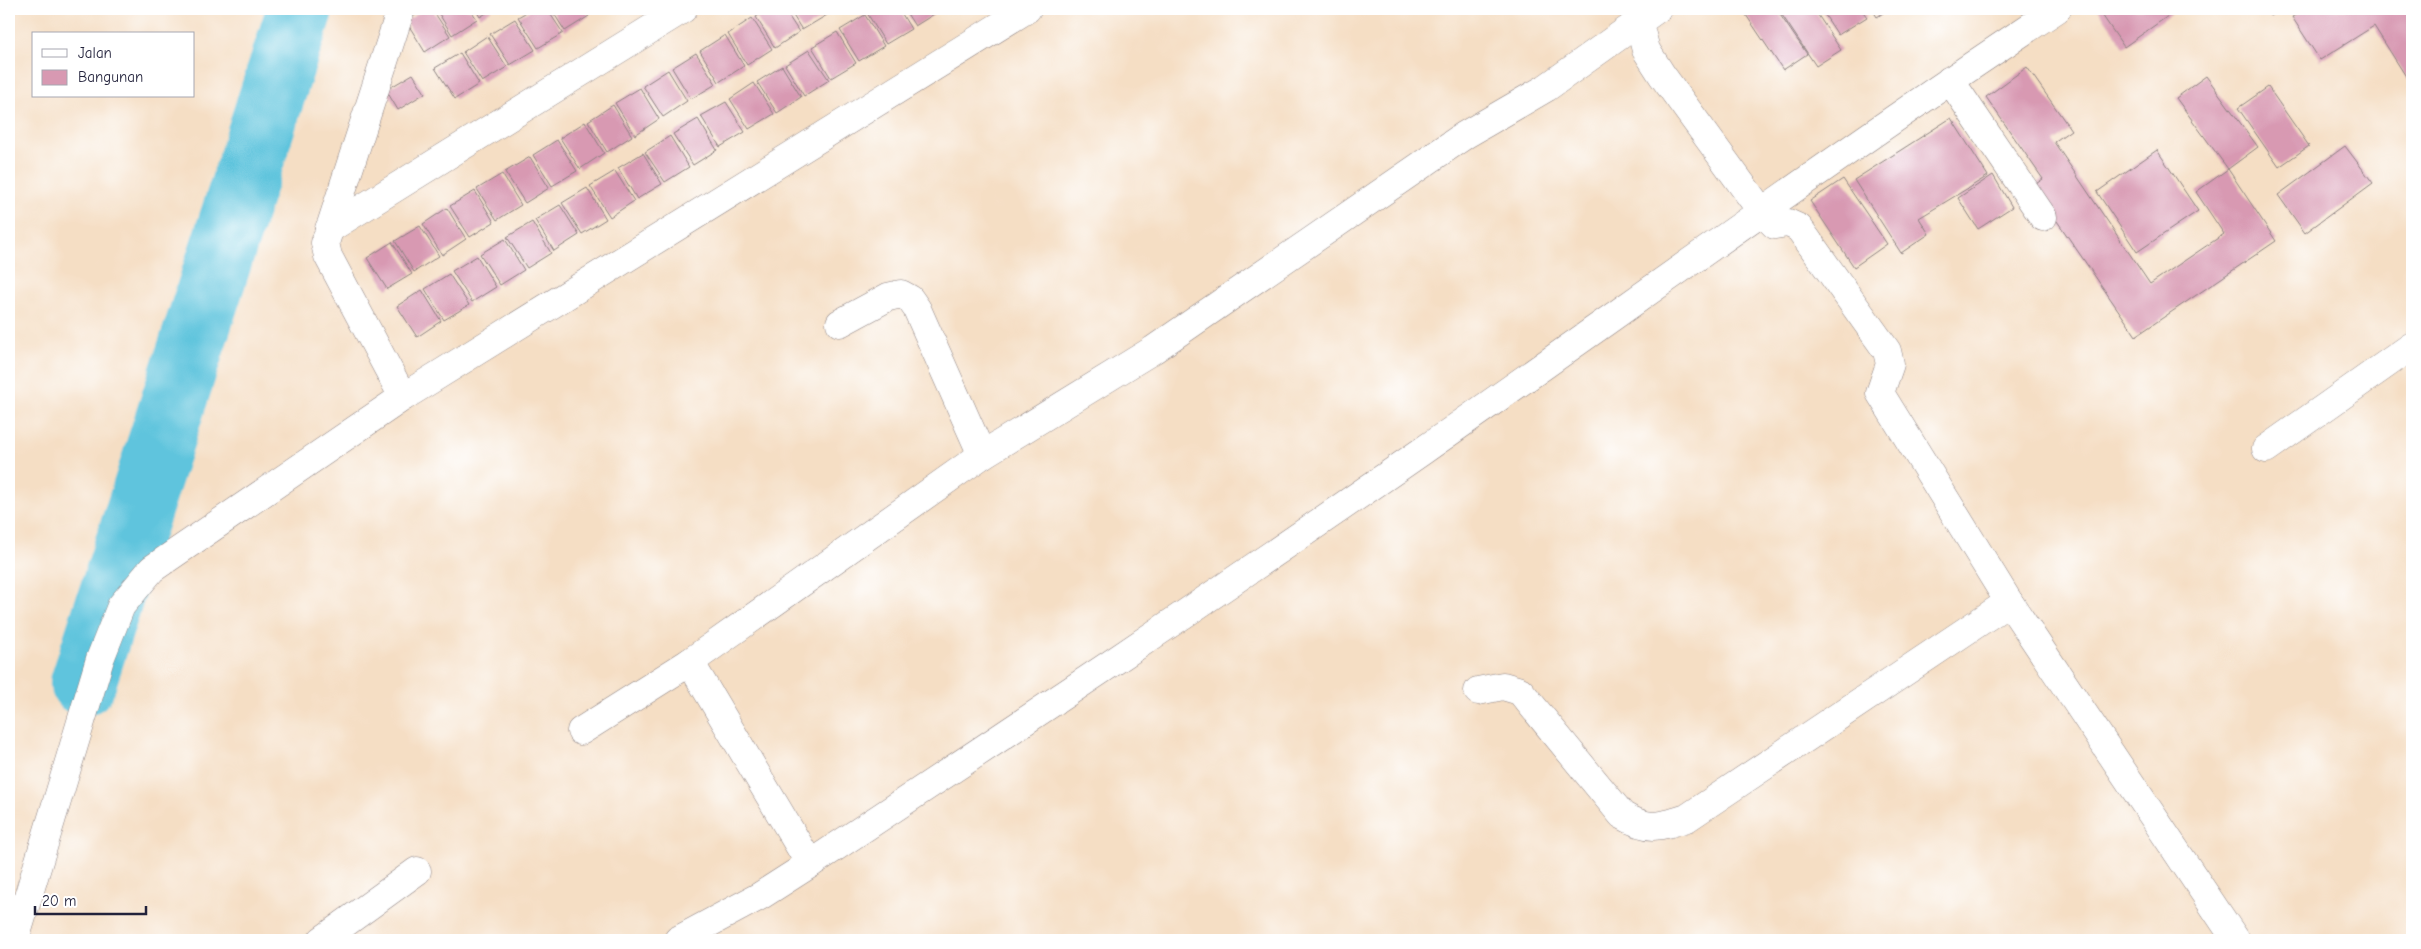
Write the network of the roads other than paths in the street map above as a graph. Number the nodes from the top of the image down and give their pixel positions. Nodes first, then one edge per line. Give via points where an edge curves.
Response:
1 (401, 9) edge
2 (682, 9) edge
3 (1027, 9) edge
4 (2057, 9) edge
5 (1643, 14) edge
6 (1950, 80) junction
7 (1762, 212) junction
8 (2043, 217) dead end
9 (329, 230) junction
10 (840, 323) dead end
11 (2412, 346) edge
12 (403, 397) junction
13 (2266, 449) dead end
14 (982, 455) junction
15 (2009, 602) junction
16 (690, 662) junction
17 (1478, 691) dead end
18 (581, 731) dead end
19 (810, 864) junction
20 (417, 870) dead end
21 (15, 940) edge
22 (322, 940) edge
23 (678, 940) edge
24 (2236, 940) edge

1 - 9 street
2 - 9 street
3 - 12 street
4 - 6 street
5 - 7 street via 1646,50
5 - 14 street via 1546,88 1465,135 1153,350
6 - 7 street
6 - 8 street
7 - 15 street via 1775,225 1788,223 1799,228 1887,351 1890,364 1880,393
7 - 19 street via 1411,459
9 - 12 street via 325,243 328,256
10 - 14 street via 888,297 901,294 910,299
11 - 13 street
12 - 21 street via 152,569 121,606 100,659
14 - 16 street
15 - 17 street via 1687,818 1660,827 1639,825 1622,815 1520,691 1503,686
15 - 24 street
16 - 18 street
16 - 19 street
19 - 23 street via 760,896
20 - 22 street

